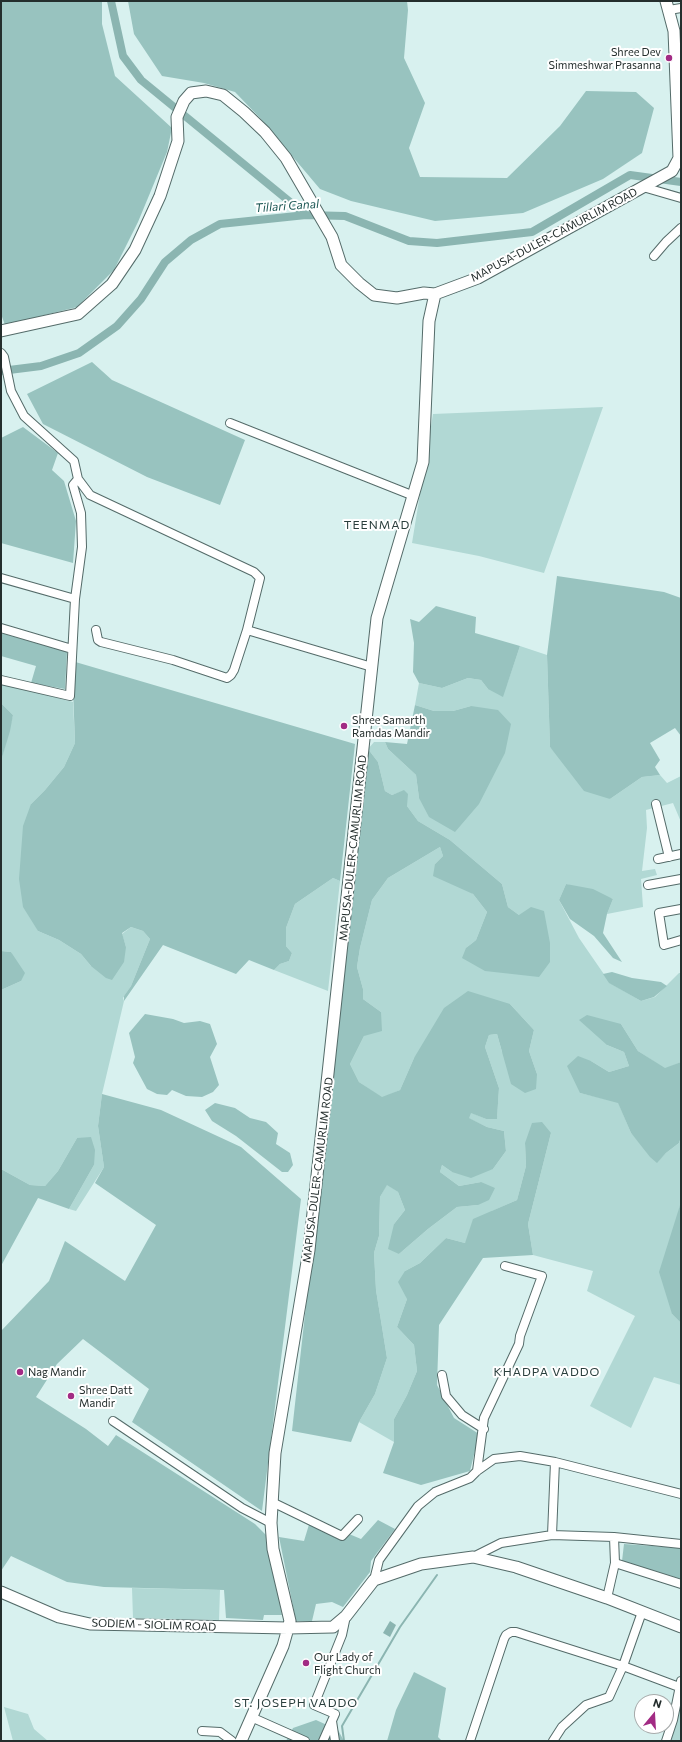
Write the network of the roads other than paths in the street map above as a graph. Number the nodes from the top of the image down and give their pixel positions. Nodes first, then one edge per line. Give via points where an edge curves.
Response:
1 (668, 5) edge
2 (681, 8) edge
3 (678, 37) edge
4 (680, 158) edge
5 (647, 184) junction
6 (681, 198) edge
7 (681, 228) edge
8 (654, 256) dead end
9 (435, 294) junction
10 (1, 331) edge
11 (1, 353) edge
12 (230, 423) dead end
13 (78, 479) junction
14 (414, 496) junction
15 (1, 578) edge
16 (75, 599) junction
17 (1, 628) edge
18 (96, 630) dead end
19 (247, 630) junction
20 (72, 649) junction
21 (372, 667) junction
22 (1, 680) edge
23 (656, 804) dead end
24 (681, 854) edge
25 (669, 857) junction
26 (658, 859) dead end
27 (681, 879) edge
28 (648, 885) dead end
29 (681, 909) edge
30 (681, 940) edge
31 (505, 1266) dead end
32 (442, 1375) dead end
33 (114, 1421) dead end
34 (484, 1429) junction
35 (555, 1462) junction
36 (477, 1471) junction
37 (681, 1494) edge
38 (272, 1502) junction
39 (358, 1519) dead end
40 (271, 1523) junction
41 (552, 1535) junction
42 (614, 1537) junction
43 (681, 1544) edge
44 (473, 1558) junction
45 (615, 1563) junction
46 (374, 1580) junction
47 (681, 1584) edge
48 (1, 1592) edge
49 (607, 1598) junction
50 (642, 1612) junction
51 (346, 1616) junction
52 (681, 1627) edge
53 (288, 1628) junction
54 (623, 1666) junction
55 (680, 1684) edge
56 (252, 1717) junction
57 (332, 1721) junction
58 (202, 1731) dead end
59 (232, 1741) edge
60 (241, 1741) edge
61 (305, 1741) edge
62 (323, 1741) edge
63 (335, 1741) edge
64 (470, 1741) edge
65 (554, 1741) edge
66 (666, 1741) edge

1 - 2 street
1 - 3 street, MAPUSA-DULER-CAMURLIM ROAD
3 - 4 street, MAPUSA-DULER-CAMURLIM ROAD
4 - 5 street, MAPUSA-DULER-CAMURLIM ROAD via 672,171
5 - 6 street
5 - 9 street, MAPUSA-DULER-CAMURLIM ROAD via 478,278
7 - 8 street
9 - 10 street via 397,298 374,295 359,283 341,265 332,237 286,158 265,132 244,112 223,95 206,91 191,93 184,101 179,112 178,141 160,196 135,250 112,284 78,314
9 - 14 street, MAPUSA-DULER-CAMURLIM ROAD via 429,321 423,462
11 - 13 street via 7,366 11,391 24,416 74,461
12 - 14 street
13 - 16 street via 74,485 81,513 82,547
13 - 19 street via 90,495 254,572 260,578
14 - 21 street, MAPUSA-DULER-CAMURLIM ROAD via 377,618
15 - 16 street
16 - 20 street
17 - 20 street
18 - 19 street via 100,642 173,660 227,678 234,670
19 - 21 street
20 - 22 street via 70,696
21 - 38 street, MAPUSA-DULER-CAMURLIM ROAD via 309,1250 275,1453
23 - 25 street
24 - 25 street
25 - 26 street
27 - 28 street
29 - 30 street via 659,914 664,945
31 - 34 street via 542,1276 519,1344 484,1418
32 - 34 street via 446,1396 462,1415
33 - 40 street via 242,1508
34 - 36 street
35 - 36 street via 520,1456 507,1457 494,1459
35 - 37 street
35 - 41 street
36 - 46 street via 470,1478 435,1492 418,1506 379,1560
38 - 39 street via 342,1536
38 - 40 street, MAPUSA-DULER-CAMURLIM ROAD
40 - 53 street, MAPUSA-DULER-CAMURLIM ROAD via 273,1549 290,1621
41 - 42 street
41 - 44 street via 501,1543
42 - 43 street
42 - 45 street
44 - 46 street via 421,1564
44 - 49 street via 516,1567
45 - 47 street
45 - 49 street
46 - 51 street, SODIEM - SIOLIM ROAD
48 - 53 street, SODIEM - SIOLIM ROAD via 59,1617 90,1624
49 - 50 street
50 - 52 street
50 - 54 street
51 - 53 street, SODIEM - SIOLIM ROAD via 333,1627
51 - 57 street via 342,1635 314,1705 335,1714
53 - 56 street, MAPUSA-DULER-CAMURLIM ROAD via 283,1646
54 - 55 street
54 - 64 street via 510,1632 504,1639
54 - 65 street via 609,1697 586,1705 562,1727
55 - 66 street
56 - 60 street, MAPUSA-DULER-CAMURLIM ROAD
56 - 61 street
57 - 62 street
57 - 63 street
58 - 59 street via 220,1732

